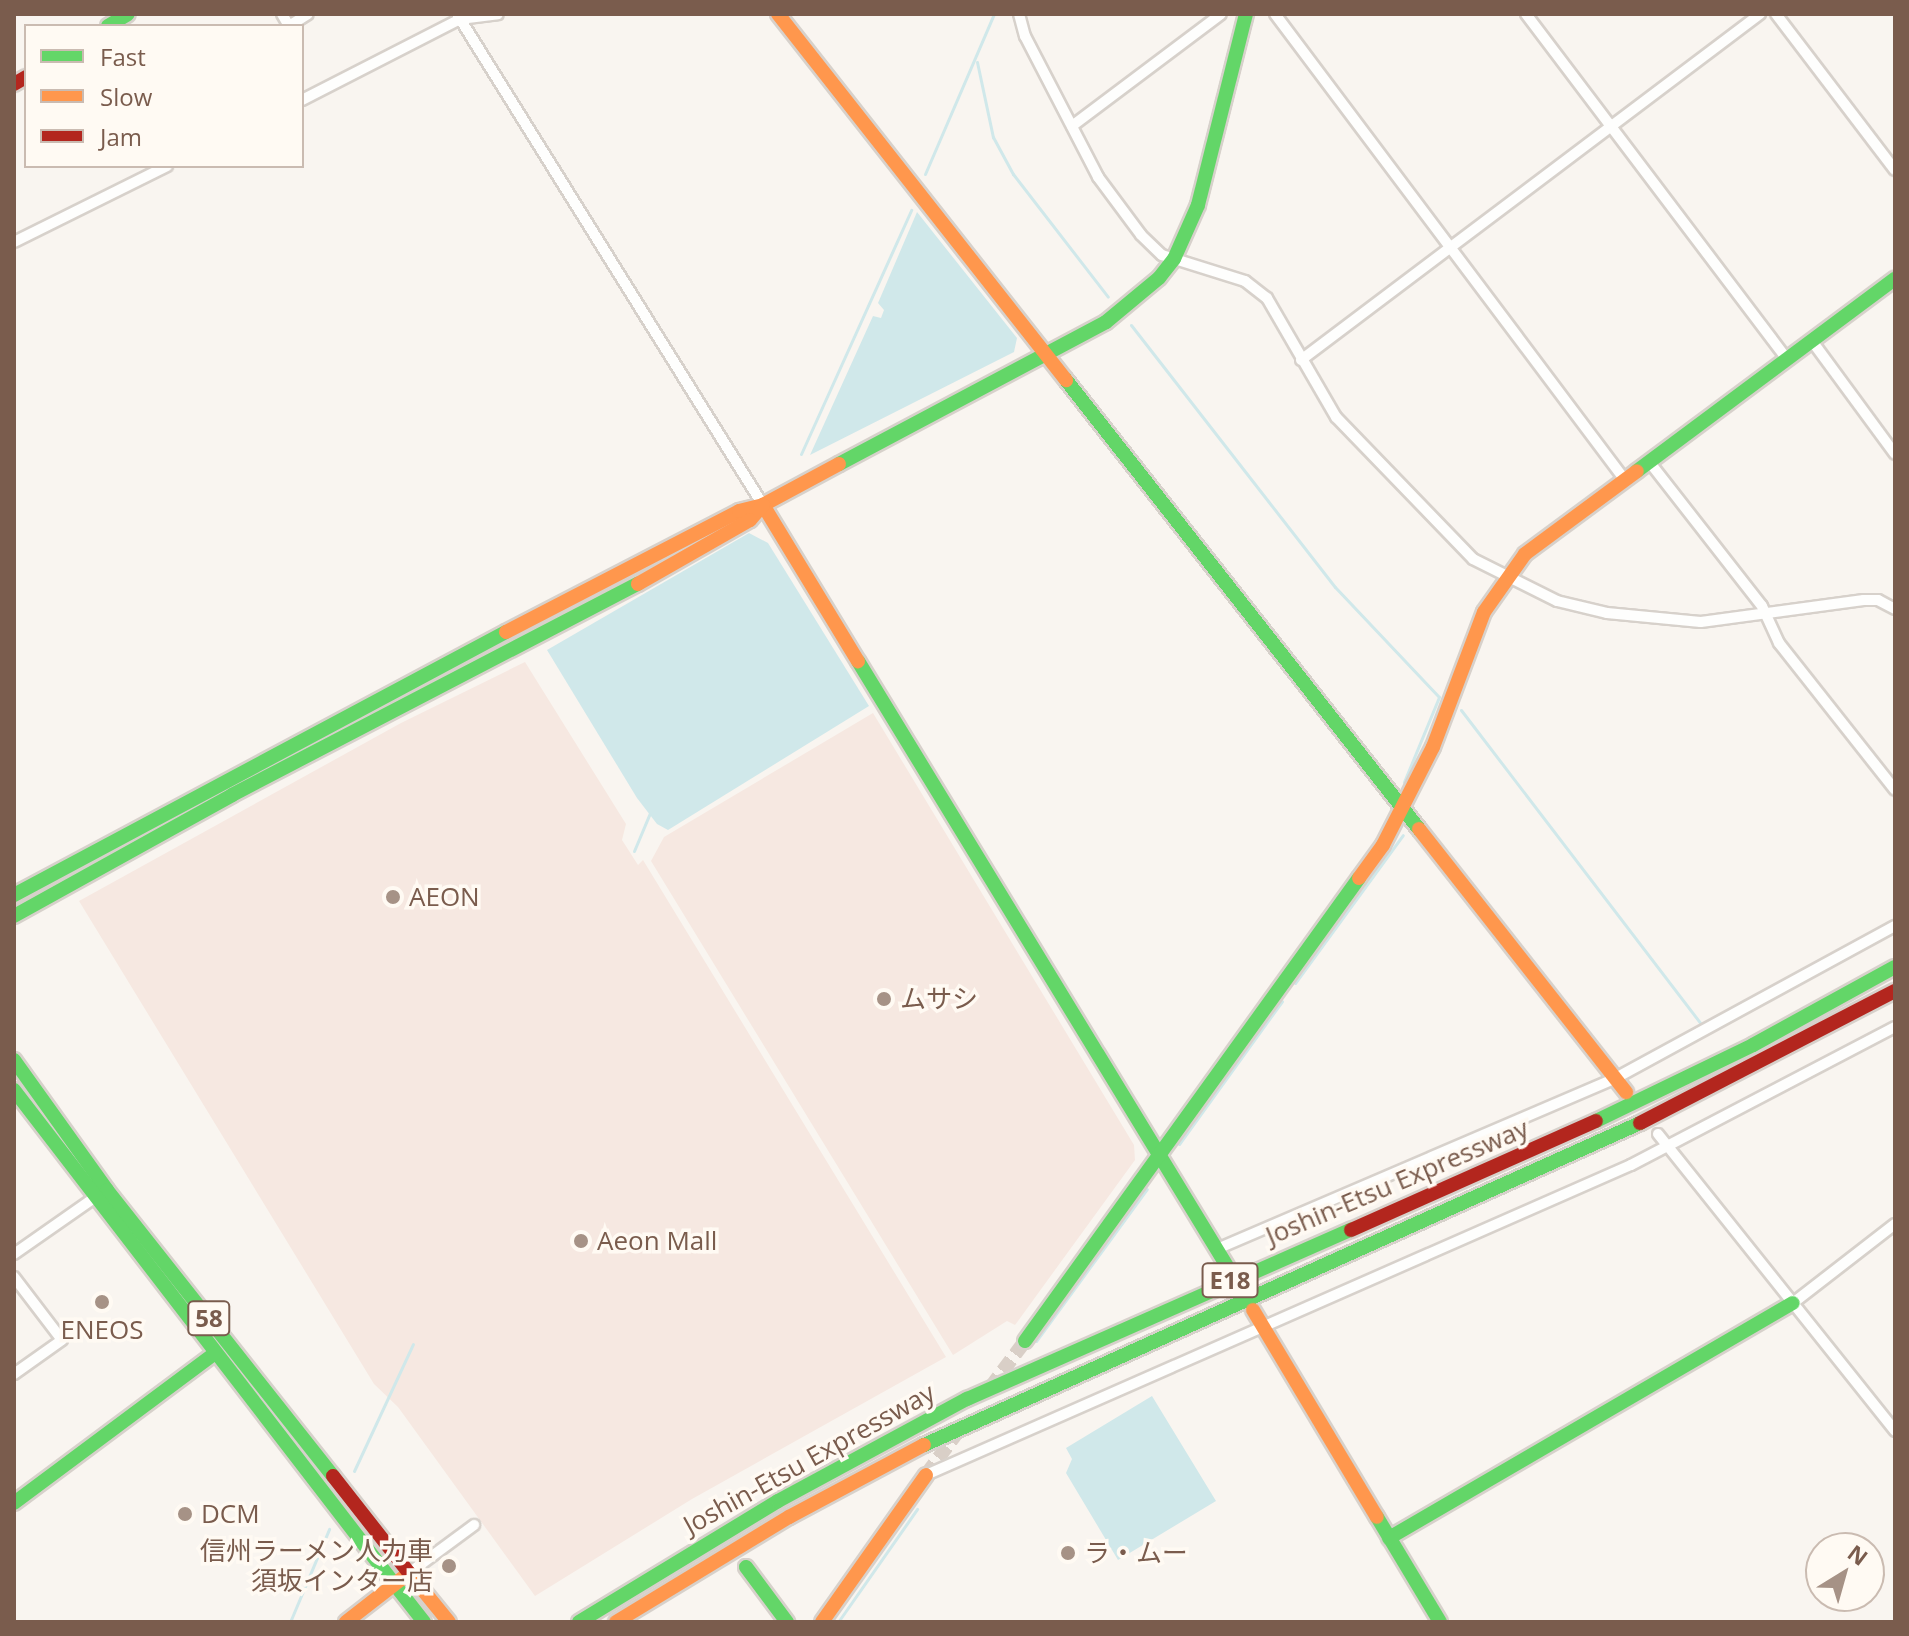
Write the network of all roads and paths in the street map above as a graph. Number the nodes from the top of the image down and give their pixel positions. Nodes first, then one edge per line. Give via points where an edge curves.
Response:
1 (498, 14) edge
2 (778, 14) edge
3 (1019, 14) edge
4 (1221, 14) edge
5 (1246, 14) edge
6 (1275, 14) edge
7 (1526, 14) edge
8 (1760, 14) edge
9 (1776, 14) edge
10 (459, 16) edge
11 (304, 99) edge
12 (1072, 126) junction
13 (1610, 126) junction
14 (163, 168) edge
15 (1895, 170) edge
16 (14, 242) edge
17 (1450, 246) junction
18 (1174, 259) junction
19 (1895, 279) edge
20 (1812, 341) junction
21 (1046, 353) junction
22 (1301, 360) junction
23 (1788, 360) junction
24 (1895, 454) edge
25 (1651, 464) junction
26 (1625, 480) junction
27 (763, 505) junction
28 (1508, 577) junction
29 (1895, 609) edge
30 (1763, 617) junction
31 (1895, 790) edge
32 (1404, 811) junction
33 (14, 895) edge
34 (14, 916) edge
35 (1895, 926) edge
36 (1895, 967) edge
37 (1895, 991) edge
38 (1895, 1027) edge
39 (14, 1060) edge
40 (1614, 1079) junction
41 (14, 1090) edge
42 (1626, 1092) dead end
43 (1658, 1134) dead end
44 (1668, 1146) junction
45 (1158, 1152) junction
46 (94, 1198) junction
47 (1895, 1224) edge
48 (1217, 1249) junction
49 (14, 1254) edge
50 (1227, 1266) dead end
51 (14, 1277) edge
52 (1793, 1303) junction
53 (1253, 1310) dead end
54 (1262, 1324) junction
55 (1025, 1341) tunnel mouth
56 (215, 1353) junction
57 (14, 1374) edge
58 (1895, 1431) edge
59 (926, 1475) joint
60 (14, 1503) edge
61 (474, 1525) dead end
62 (1389, 1538) junction
63 (746, 1567) dead end
64 (409, 1573) junction
65 (395, 1585) junction
66 (346, 1622) edge
67 (424, 1622) edge
68 (449, 1622) edge
69 (579, 1622) edge
70 (616, 1622) edge
71 (787, 1622) edge
72 (822, 1622) edge
73 (1440, 1622) edge

1 - 10 street
2 - 21 main road
3 - 12 street
4 - 12 street
5 - 18 main road via 1198,205
6 - 17 street
7 - 13 street
8 - 13 street
9 - 15 street
10 - 11 street
10 - 27 street
12 - 18 street via 1107,193 1141,235
13 - 17 street
13 - 23 street
14 - 16 street
17 - 22 street
17 - 26 street
18 - 21 main road via 1131,305
18 - 22 street via 1252,285 1272,305
19 - 20 main road
20 - 23 main road
20 - 24 street
21 - 27 main road
21 - 32 main road
22 - 28 street via 1336,417 1382,470 1473,559
23 - 25 main road
25 - 26 main road
25 - 30 street via 1762,606
26 - 28 main road via 1575,512 1525,554
27 - 33 main road via 739,511 598,583
27 - 34 main road via 750,520 605,603 232,795
27 - 45 main road
28 - 30 street via 1557,601 1607,613 1701,622
28 - 32 main road via 1484,612
29 - 30 street via 1864,600
30 - 31 street
32 - 40 main road
32 - 45 main road
35 - 40 street
36 - 69 main road, Joshin-Etsu Expressway / E18 via 1753,1045 1582,1128 967,1399 764,1509
37 - 70 main road, Joshin-Etsu Expressway / E18 via 1602,1141 977,1417 802,1510
38 - 44 street
39 - 64 main road, 58 via 107,1190
40 - 42 main road
40 - 48 street
41 - 46 main road, 58
43 - 44 street
44 - 52 street
44 - 54 street via 1448,1248
45 - 48 main road
45 - 55 main road
46 - 49 street
46 - 56 main road, 58
47 - 52 street
48 - 50 main road
51 - 57 street via 62,1340
52 - 58 street
52 - 62 main road
53 - 54 main road
54 - 59 street
54 - 62 main road
56 - 60 main road
56 - 65 main road, 58
59 - 72 main road
61 - 64 street
62 - 73 main road
63 - 71 main road
64 - 65 main road
64 - 68 main road
65 - 66 main road
65 - 67 main road

